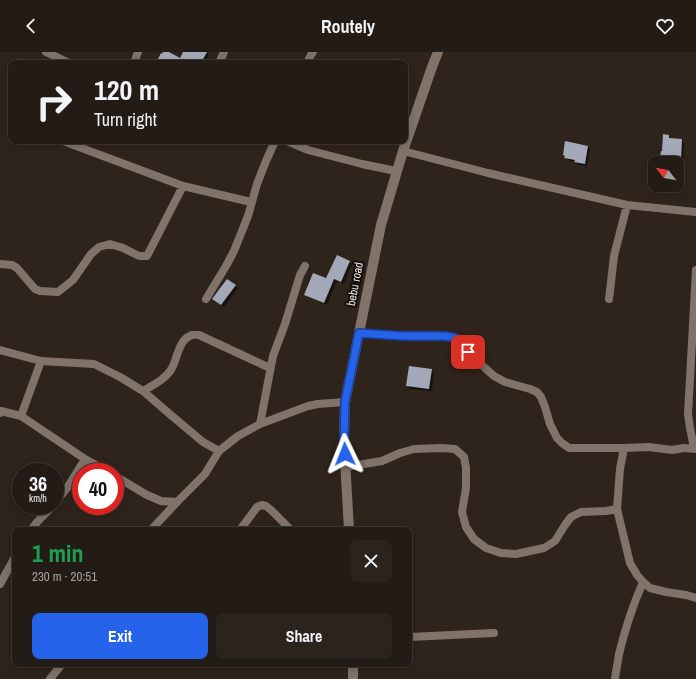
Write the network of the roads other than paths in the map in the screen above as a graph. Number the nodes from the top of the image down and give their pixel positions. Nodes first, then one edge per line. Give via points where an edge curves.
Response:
1 (46, 52) edge
2 (438, 52) edge
3 (63, 60) edge
4 (408, 137) edge
5 (71, 144) edge
6 (274, 144) edge
7 (294, 144) edge
8 (405, 144) edge
9 (403, 151) junction
10 (396, 171) junction
11 (183, 186) junction
12 (251, 202) junction
13 (628, 205) junction
14 (696, 212) edge
15 (0, 264) edge
16 (305, 266) dead end
17 (696, 270) edge
18 (206, 299) dead end
19 (609, 299) dead end
20 (359, 333) junction
21 (0, 350) edge
22 (41, 361) junction
23 (270, 368) junction
24 (143, 391) junction
25 (345, 402) junction
26 (0, 412) edge
27 (21, 416) junction
28 (260, 424) junction
29 (624, 448) junction
30 (695, 449) edge
31 (219, 451) junction
32 (85, 459) junction
33 (92, 463) edge
34 (346, 467) junction
35 (124, 481) edge
36 (64, 492) edge
37 (176, 502) junction
38 (617, 509) junction
39 (44, 515) edge
40 (33, 527) edge
41 (154, 527) edge
42 (242, 527) edge
43 (288, 527) edge
44 (349, 527) edge
45 (12, 562) edge
46 (643, 582) junction
47 (0, 584) edge
48 (696, 598) edge
49 (494, 633) dead end
50 (412, 637) edge
51 (60, 667) edge
52 (353, 667) edge
53 (50, 679) edge
54 (353, 679) edge
55 (615, 679) edge

1 - 3 street
2 - 4 street, bebu road
5 - 11 street
6 - 12 street
7 - 10 street via 308,150
8 - 9 street, bebu road
9 - 10 street, bebu road
9 - 13 street
10 - 20 street, bebu road via 381,225
11 - 12 street
11 - 15 street via 147,256 139,256 110,244 99,247 91,254 74,280 58,292 35,289 17,268
12 - 18 street via 234,251
13 - 14 street
13 - 19 street via 614,256
16 - 23 street
17 - 30 street via 688,414
20 - 25 street, bebu road
20 - 29 street via 455,338 494,376 537,392 557,438 569,448
21 - 22 street
22 - 24 street via 94,364
22 - 27 street
23 - 24 street via 199,334 190,335 163,379
23 - 28 street
24 - 31 street via 203,442
25 - 28 street via 308,406
25 - 34 street, bebu road
26 - 27 street
27 - 32 street
28 - 31 street via 238,436
29 - 30 street
29 - 38 street
31 - 37 street via 205,474
32 - 33 street
32 - 36 street
34 - 38 street via 382,461 414,449 455,449 464,457 466,468 462,512 466,527 474,539 486,548 501,552 516,554 544,548 555,541 571,517 581,512
34 - 44 street, bebu road
35 - 37 street via 160,501
37 - 41 street
38 - 46 street via 630,563
39 - 40 street
42 - 43 street via 257,507 262,505
45 - 47 street
46 - 48 street via 650,588
46 - 55 street via 632,608
49 - 50 street
51 - 53 street
52 - 54 street

